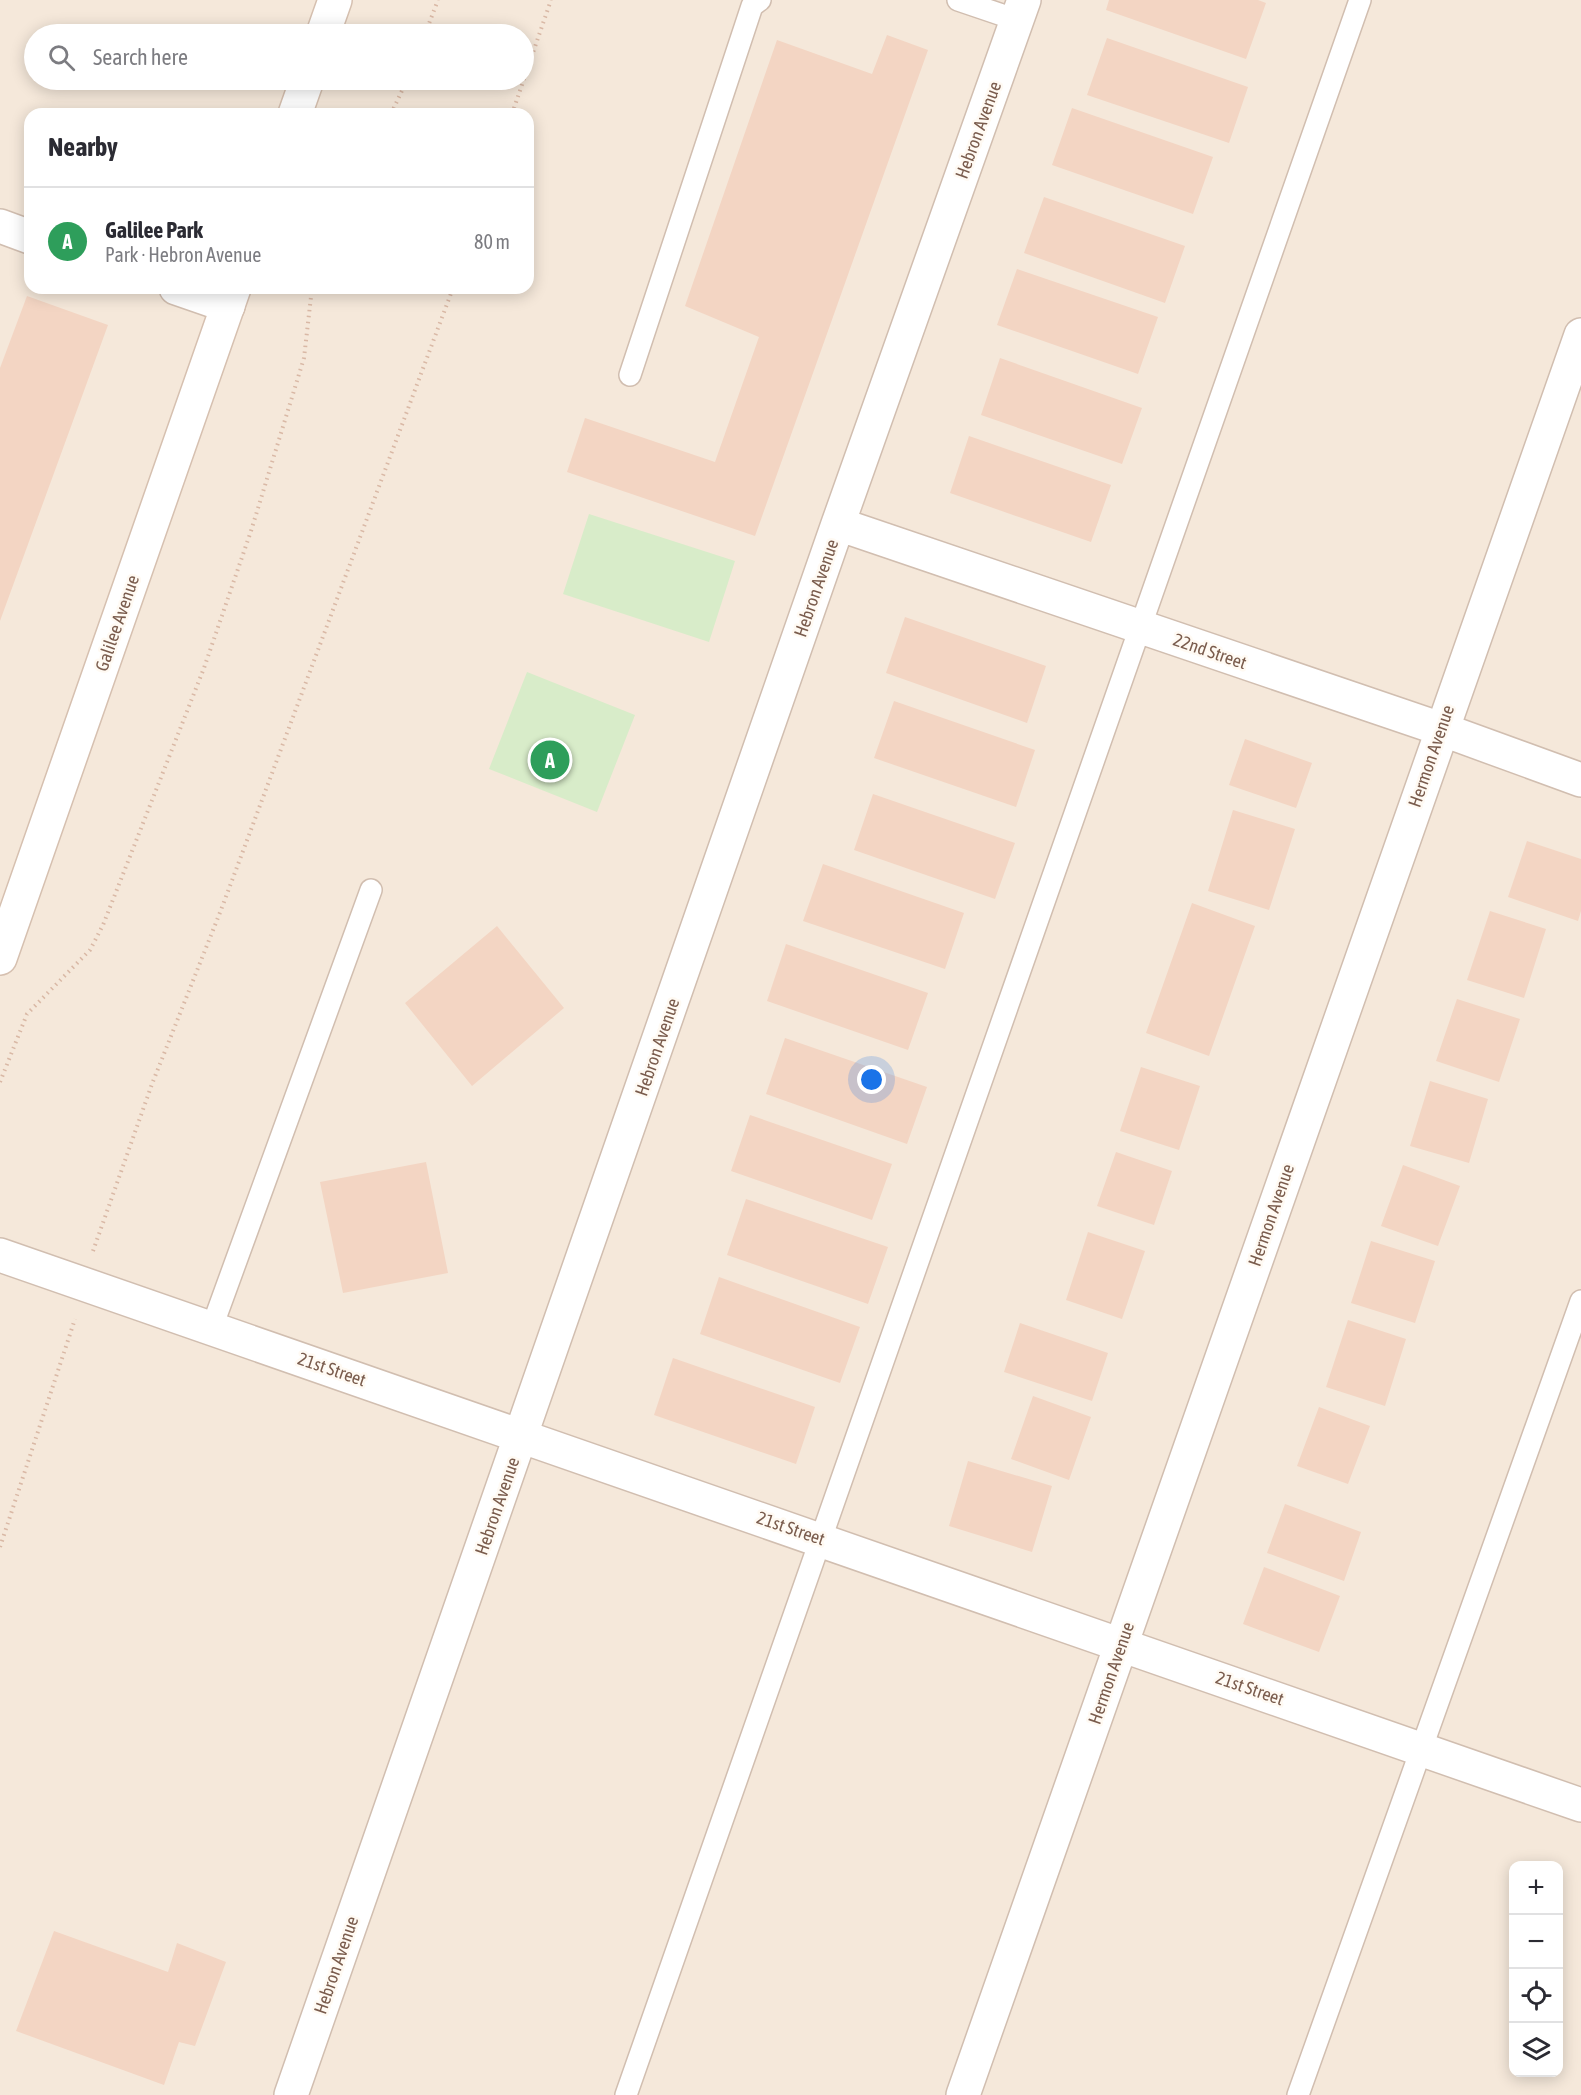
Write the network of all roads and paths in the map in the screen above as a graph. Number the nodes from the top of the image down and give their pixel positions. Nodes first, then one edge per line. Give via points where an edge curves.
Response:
1 (335, 0) edge
2 (438, 0) edge
3 (551, 0) edge
4 (760, 0) edge
5 (958, 0) edge
6 (1360, 0) edge
7 (1020, 10) edge
8 (327, 24) edge
9 (429, 24) edge
10 (534, 50) edge
11 (303, 90) edge
12 (402, 90) edge
13 (520, 90) edge
14 (297, 108) edge
15 (394, 108) edge
16 (514, 108) edge
17 (0, 226) edge
18 (24, 235) edge
19 (213, 294) edge
20 (311, 294) edge
21 (451, 294) edge
22 (231, 297) edge
23 (1581, 335) edge
24 (630, 375) dead end
25 (838, 524) junction
26 (1140, 627) junction
27 (1441, 729) junction
28 (1581, 780) edge
29 (371, 890) dead end
30 (0, 958) edge
31 (0, 1082) edge
32 (96, 1240) dead end
33 (0, 1255) edge
34 (1581, 1301) edge
35 (73, 1327) dead end
36 (212, 1327) junction
37 (522, 1437) junction
38 (821, 1538) junction
39 (0, 1547) edge
40 (1121, 1643) junction
41 (1422, 1748) junction
42 (1581, 1805) edge
43 (291, 2095) edge
44 (626, 2095) edge
45 (963, 2095) edge
46 (1298, 2095) edge

1 - 8 street
2 - 9 path
3 - 10 path
4 - 24 lane via 752,6
5 - 7 lane
6 - 26 lane
7 - 25 street, Hebron Avenue
11 - 14 street
12 - 15 path
13 - 16 path
17 - 18 street
19 - 22 street
20 - 31 path via 304,358 251,531 204,668 104,925 90,950 27,1014
21 - 32 path
22 - 30 street, Galilee Avenue
23 - 27 street, Hermon Avenue
25 - 26 street, 22nd Street
25 - 37 street, Hebron Avenue
26 - 27 street, 22nd Street
26 - 38 lane
27 - 28 street, 22nd Street
27 - 40 street, Hermon Avenue
29 - 36 lane
33 - 36 street, 21st Street
34 - 41 lane
35 - 39 path
36 - 37 street, 21st Street
37 - 38 street, 21st Street
37 - 43 street, Hebron Avenue
38 - 40 street, 21st Street
38 - 44 lane
40 - 41 street, 21st Street
40 - 45 street, Hermon Avenue
41 - 42 street, 21st Street
41 - 46 lane

